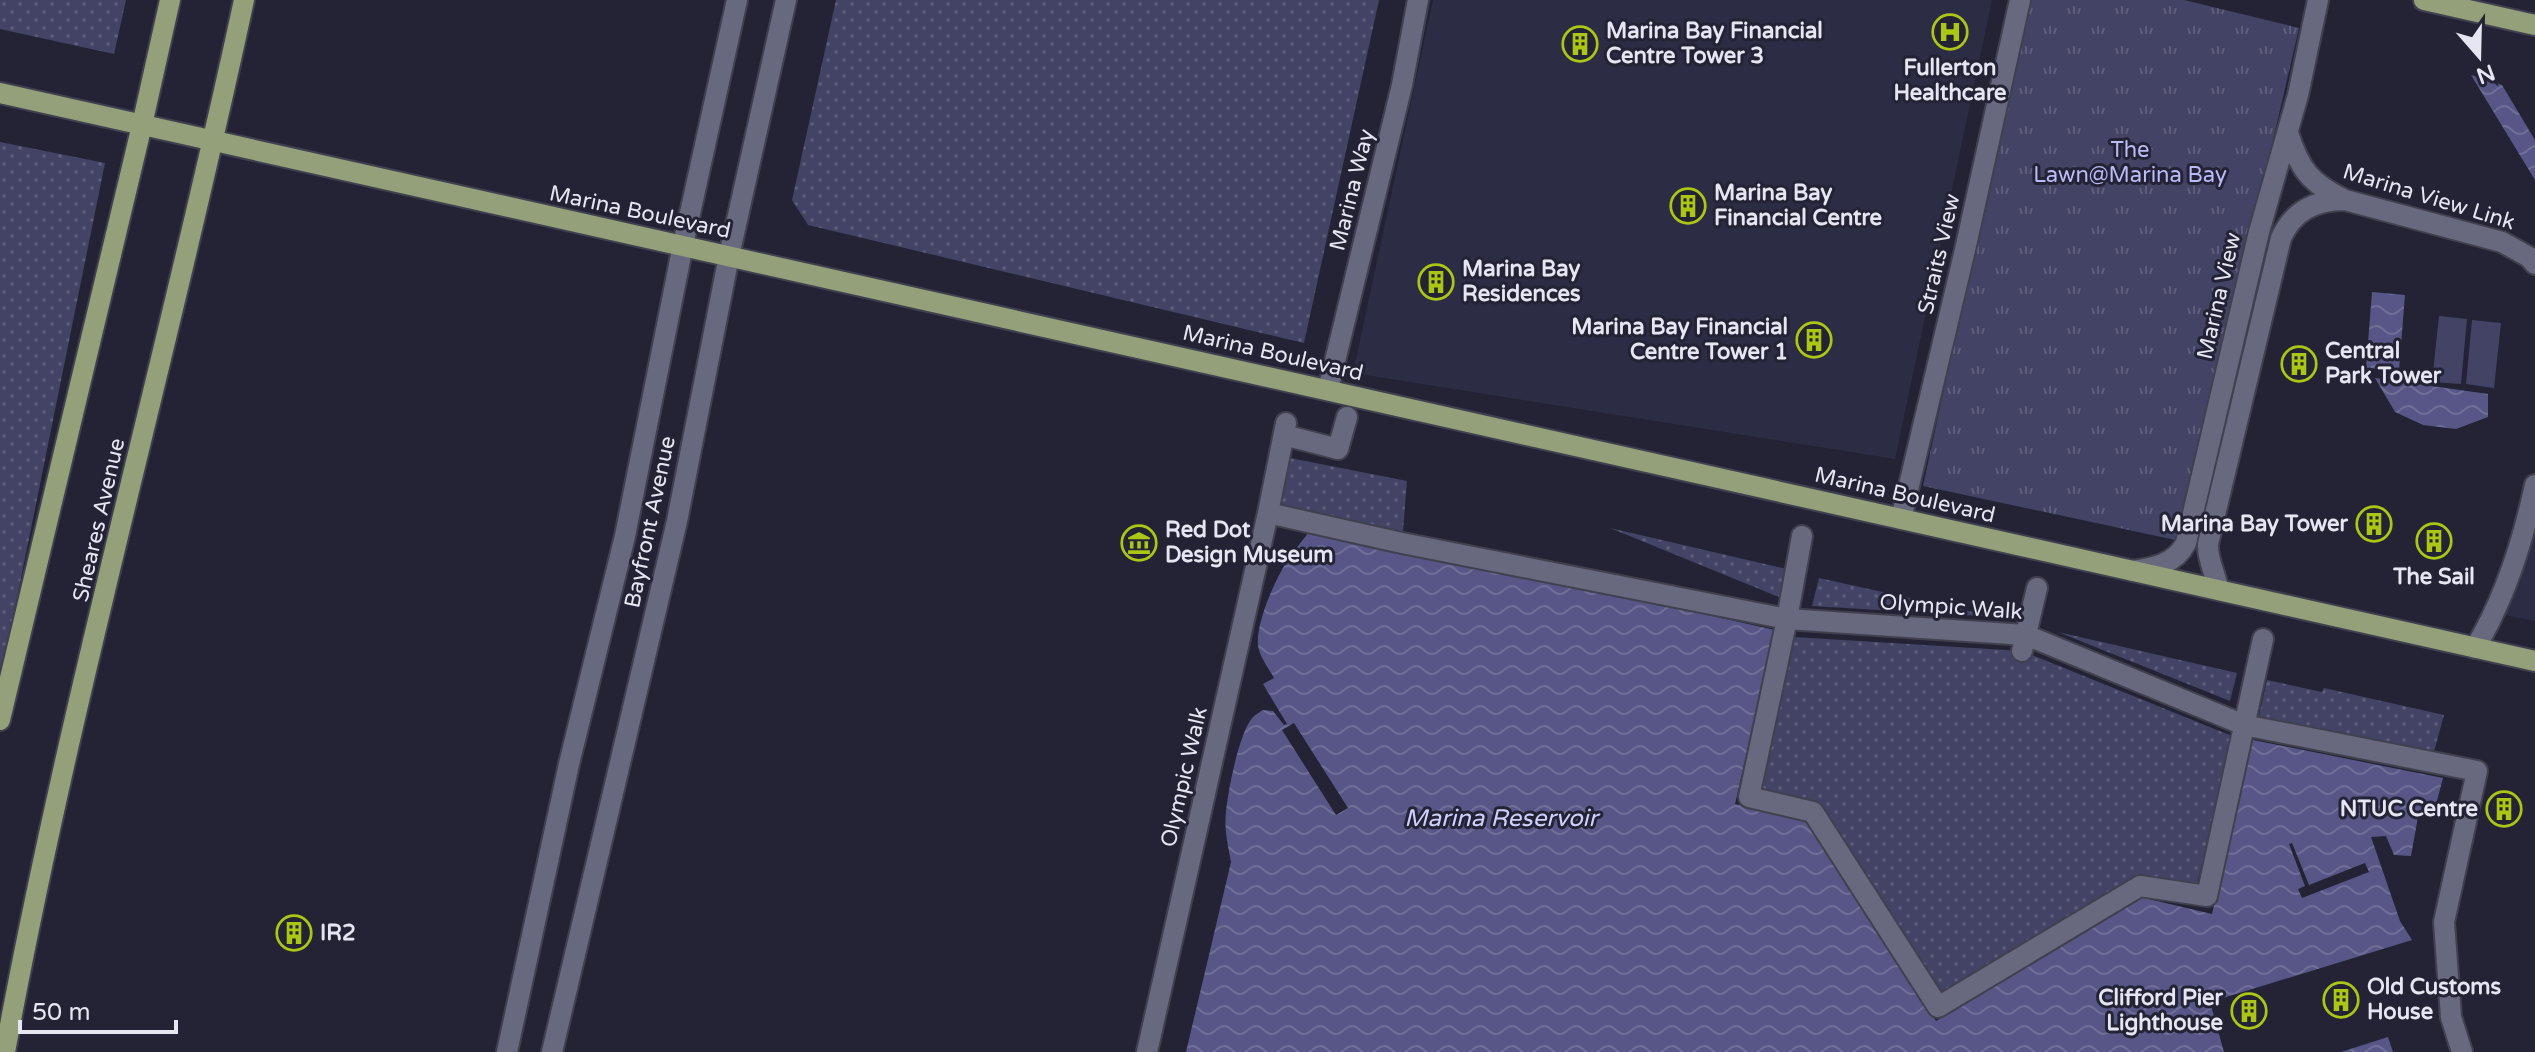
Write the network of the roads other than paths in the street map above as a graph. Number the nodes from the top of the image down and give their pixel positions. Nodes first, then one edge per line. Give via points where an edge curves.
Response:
1 (170, 0) edge
2 (244, 0) edge
3 (737, 0) edge
4 (786, 0) edge
5 (1418, 0) edge
6 (2020, 0) edge
7 (2318, 0) edge
8 (2424, 0) edge
9 (2535, 25) edge
10 (0, 93) edge
11 (142, 125) junction
12 (2288, 133) junction
13 (213, 141) junction
14 (2345, 200) junction
15 (683, 245) junction
16 (729, 256) junction
17 (2535, 264) edge
18 (1328, 390) junction
19 (1347, 417) dead end
20 (2535, 485) edge
21 (1268, 513) junction
22 (1901, 519) junction
23 (1802, 536) dead end
24 (2133, 571) junction
25 (2037, 588) dead end
26 (2218, 589) junction
27 (1787, 619) junction
28 (2263, 639) dead end
29 (2024, 643) junction
30 (2475, 648) junction
31 (2535, 661) edge
32 (0, 720) edge
33 (2244, 725) junction
34 (5, 1052) edge
35 (507, 1052) edge
36 (552, 1052) edge
37 (1147, 1052) edge
38 (2462, 1052) edge

1 - 11 main road
2 - 13 main road, Sheares Avenue
3 - 15 street, Bayfront Avenue
4 - 16 street, Bayfront Avenue
5 - 18 street, Marina Way
6 - 22 street, Straits View
7 - 12 street, Marina View
8 - 9 main road
10 - 11 main road, Marina Boulevard
11 - 13 main road, Marina Boulevard
11 - 32 main road
12 - 14 street, Marina View Link via 2307,175
12 - 24 street, Marina View via 2259,232 2186,543 2166,563
13 - 15 main road, Marina Boulevard
13 - 34 main road, Sheares Avenue via 58,791
14 - 17 street, Marina View Link via 2502,242
14 - 26 street via 2304,208 2281,238 2208,544
15 - 16 main road, Marina Boulevard
15 - 35 street, Bayfront Avenue via 625,536
16 - 18 main road, Marina Boulevard
16 - 36 street, Bayfront Avenue via 677,521
18 - 22 main road, Marina Boulevard
19 - 21 street, Olympic Walk via 1338,449 1285,429
20 - 30 street via 2501,599
21 - 27 street, Olympic Walk
21 - 37 street, Olympic Walk
22 - 24 main road, Marina Boulevard
23 - 27 street
24 - 26 main road, Marina Boulevard
25 - 29 street
26 - 30 main road, Marina Boulevard
27 - 29 street, Olympic Walk
27 - 33 street via 1749,797 1813,812 1938,1007 2140,886 2207,896
28 - 33 street
29 - 33 street, Olympic Walk
30 - 31 main road, Marina Boulevard
33 - 38 street, Olympic Walk via 2477,771 2444,922 2451,1017

